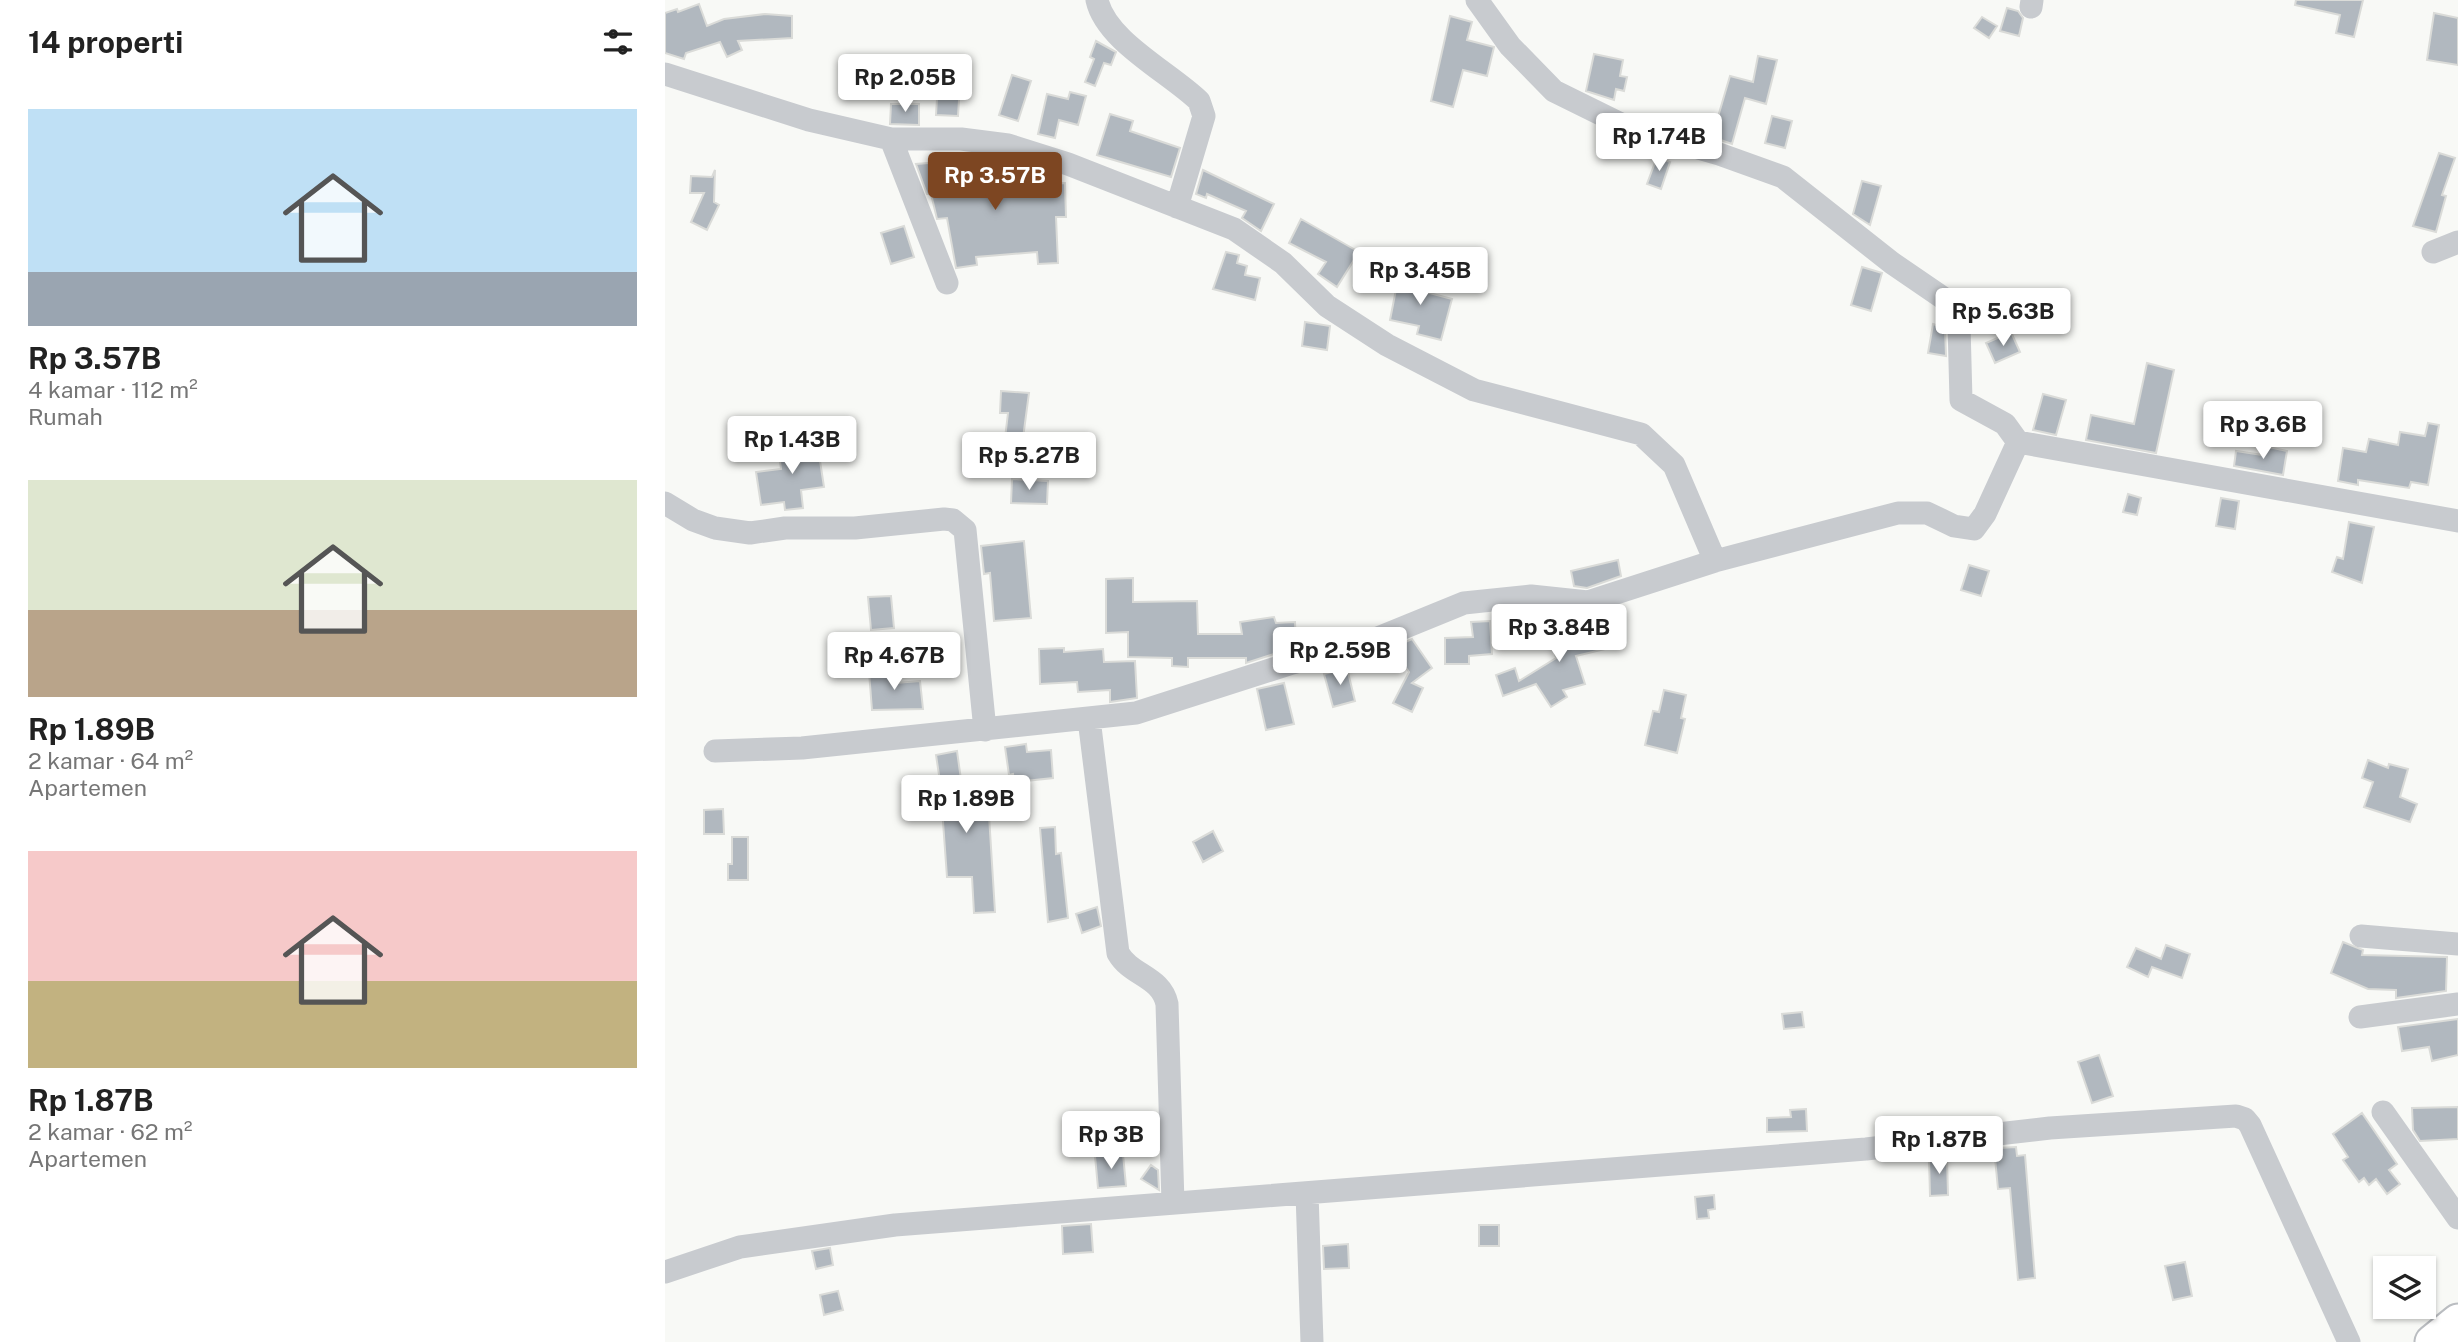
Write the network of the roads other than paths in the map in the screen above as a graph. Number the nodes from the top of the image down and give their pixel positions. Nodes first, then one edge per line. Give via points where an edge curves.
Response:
1 (1097, 0) edge
2 (1477, 0) edge
3 (665, 74) edge
4 (891, 139) junction
5 (1177, 207) junction
6 (2458, 242) edge
7 (2434, 252) dead end
8 (947, 283) dead end
9 (2018, 442) junction
10 (665, 503) edge
11 (2458, 521) edge
12 (1715, 561) junction
13 (1089, 719) junction
14 (985, 730) junction
15 (715, 751) dead end
16 (2361, 936) dead end
17 (2458, 944) edge
18 (2458, 1004) edge
19 (2360, 1017) dead end
20 (2383, 1112) dead end
21 (1307, 1194) junction
22 (1173, 1203) junction
23 (2458, 1217) edge
24 (665, 1272) edge
25 (2458, 1321) edge
26 (1312, 1342) edge
27 (2349, 1342) edge
28 (2432, 1342) edge

1 - 5 street via 1100,15 1114,32 1199,101 1204,116
2 - 9 street via 1510,46 1554,91 1629,128 1783,177 1892,264 1949,302 1959,326 1961,400 2005,424
3 - 4 street via 809,120
4 - 5 street via 961,139 1008,145
4 - 8 street
5 - 12 street via 1234,229 1283,263 1327,306 1387,345 1474,390 1641,434 1674,465
6 - 7 street
9 - 11 street
9 - 12 street via 1974,530 1927,513 1898,513
10 - 14 street via 715,528 750,533 943,519 958,523 965,530
12 - 13 street via 1588,602 1531,596 1464,603 1361,645 1136,713
13 - 14 street
13 - 22 street via 1118,953 1123,962 1157,983 1167,1004
14 - 15 street via 802,748
16 - 17 street
18 - 19 street
20 - 23 street
21 - 22 street
21 - 26 street
21 - 27 street via 1866,1149 2050,1128 2236,1116 2250,1125
22 - 24 street via 882,1227 740,1247
25 - 28 highway

